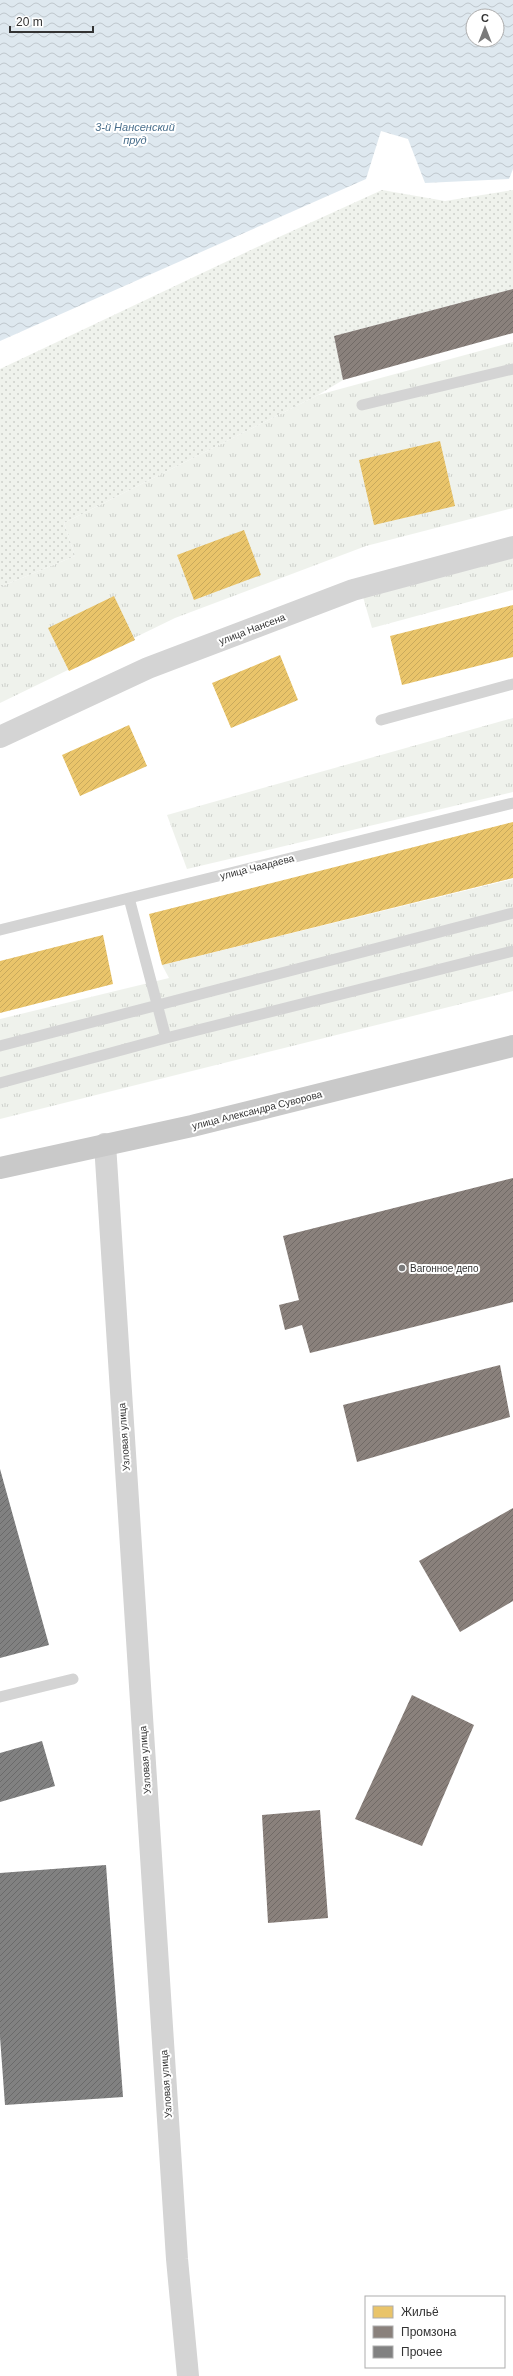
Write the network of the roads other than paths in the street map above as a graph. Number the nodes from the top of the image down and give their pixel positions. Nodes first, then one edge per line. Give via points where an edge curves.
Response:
1 (513, 369) edge
2 (362, 405) dead end
3 (513, 547) edge
4 (513, 684) edge
5 (381, 720) dead end
6 (0, 737) edge
7 (513, 803) edge
8 (128, 898) junction
9 (513, 913) edge
10 (0, 930) edge
11 (513, 951) edge
12 (157, 1005) junction
13 (166, 1038) junction
14 (0, 1046) edge
15 (513, 1046) edge
16 (0, 1083) edge
17 (105, 1144) junction
18 (0, 1168) edge
19 (73, 1679) dead end
20 (0, 1697) edge
21 (188, 2376) edge

1 - 2 lane
3 - 6 street, улица Нансена via 353,590 148,668
4 - 5 lane
7 - 8 lane, улица Чаадаева
8 - 10 lane, улица Чаадаева
8 - 12 lane
9 - 12 lane
11 - 13 lane
12 - 13 lane
12 - 14 lane
13 - 16 lane
15 - 17 main road, улица Александра Суворова via 192,1126
17 - 18 main road, улица Александра Суворова
17 - 21 street, Узловая улица via 177,2259
19 - 20 lane

